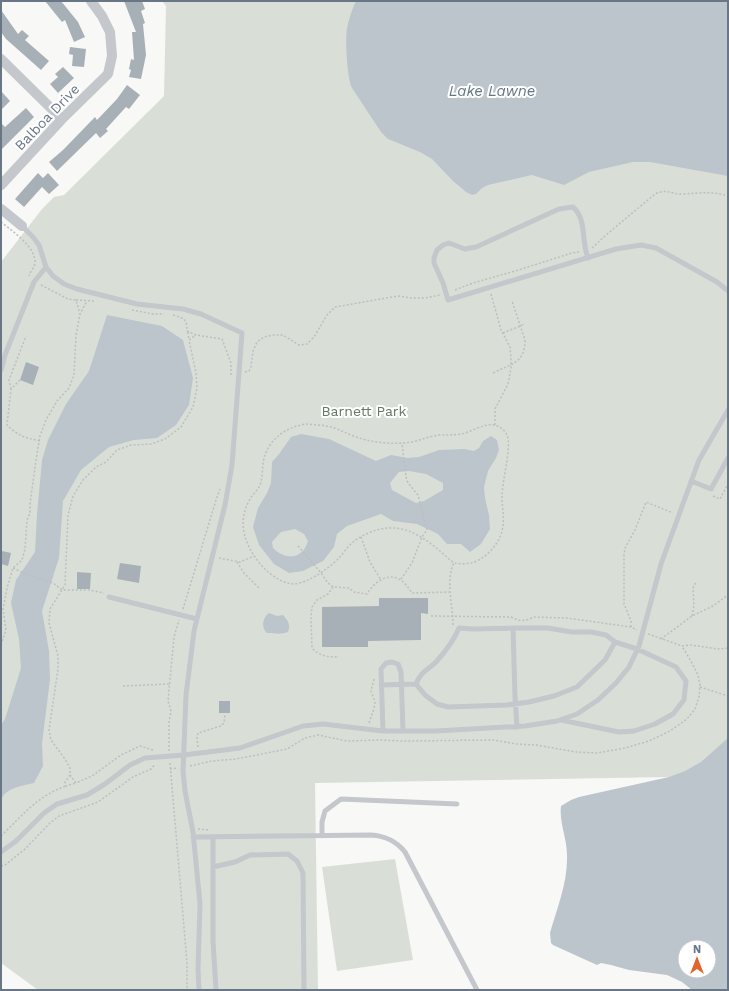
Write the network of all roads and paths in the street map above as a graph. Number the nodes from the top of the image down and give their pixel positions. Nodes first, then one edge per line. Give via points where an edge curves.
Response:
1 (91, 1) edge
2 (1, 59) edge
3 (62, 119) junction
4 (1, 184) edge
5 (728, 196) edge
6 (1, 209) edge
7 (22, 226) joint
8 (585, 251) junction
9 (588, 258) junction
10 (46, 267) junction
11 (486, 279) junction
12 (489, 288) junction
13 (728, 290) edge
14 (446, 293) junction
15 (76, 300) dead end
16 (98, 300) dead end
17 (512, 301) dead end
18 (128, 308) dead end
19 (80, 314) dead end
20 (525, 324) dead end
21 (521, 326) junction
22 (187, 331) junction
23 (503, 333) junction
24 (26, 336) dead end
25 (196, 336) junction
26 (189, 340) junction
27 (511, 366) junction
28 (1, 370) edge
29 (231, 372) junction
30 (240, 372) junction
31 (493, 373) dead end
32 (231, 379) dead end
33 (20, 380) dead end
34 (11, 389) junction
35 (728, 410) edge
36 (495, 425) junction
37 (40, 440) junction
38 (402, 443) junction
39 (728, 458) edge
40 (691, 481) junction
41 (222, 484) dead end
42 (679, 515) junction
43 (361, 537) junction
44 (422, 537) junction
45 (298, 546) dead end
46 (213, 556) junction
47 (254, 556) junction
48 (237, 562) junction
49 (454, 562) junction
50 (14, 568) junction
51 (321, 573) junction
52 (381, 580) junction
53 (400, 580) junction
54 (696, 582) dead end
55 (333, 587) junction
56 (260, 589) dead end
57 (62, 590) junction
58 (449, 592) junction
59 (109, 595) joint
60 (728, 595) edge
61 (181, 615) junction
62 (692, 616) junction
63 (197, 619) junction
64 (631, 627) dead end
65 (513, 628) junction
66 (452, 630) dead end
67 (661, 639) dead end
68 (614, 642) junction
69 (1, 645) edge
70 (682, 646) dead end
71 (637, 649) junction
72 (338, 657) dead end
73 (375, 676) dead end
74 (169, 684) junction
75 (416, 684) junction
76 (382, 685) junction
77 (401, 685) junction
78 (123, 686) dead end
79 (700, 688) junction
80 (728, 696) edge
81 (515, 704) junction
82 (225, 715) dead end
83 (560, 720) junction
84 (517, 727) junction
85 (368, 729) junction
86 (383, 731) junction
87 (402, 731) junction
88 (154, 750) dead end
89 (199, 753) junction
90 (184, 755) junction
91 (169, 756) junction
92 (158, 762) dead end
93 (201, 765) junction
94 (184, 767) junction
95 (170, 769) junction
96 (70, 775) junction
97 (76, 784) junction
98 (66, 786) junction
99 (457, 804) dead end
100 (192, 829) junction
101 (214, 830) dead end
102 (1, 836) edge
103 (322, 836) junction
104 (193, 837) junction
105 (213, 837) junction
106 (1, 852) edge
107 (1, 866) edge
108 (213, 867) junction
109 (187, 990) edge
110 (199, 990) edge
111 (216, 990) edge
112 (304, 990) edge
113 (477, 990) edge

1 - 3 street, Balboa Drive via 110,32 112,56 108,74
2 - 3 street
3 - 4 street, Balboa Drive
5 - 8 path via 715,192 683,194 662,191 655,194 591,249
6 - 7 street
7 - 10 lane via 38,245
8 - 9 lane
8 - 11 path
8 - 14 lane via 582,220 578,211 574,207 558,209 476,247 465,249 449,243 443,245 437,250 434,263
9 - 12 lane
9 - 13 lane via 616,249 641,246 656,248
10 - 28 lane via 34,282
10 - 30 lane via 64,284 77,289 137,304 201,314 242,333
11 - 12 path
11 - 14 path
12 - 14 lane via 448,300
12 - 23 path
14 - 30 path via 425,298 398,296 335,307 307,344 299,345 283,335 264,337 257,342 253,351 249,371
15 - 16 path
17 - 21 path
18 - 22 path via 134,312 170,314 183,318 187,324
19 - 37 path via 74,375 46,420
20 - 21 path
21 - 23 path
21 - 27 path via 525,345 520,358
22 - 25 path
22 - 26 path
23 - 27 path via 510,347
24 - 34 path via 9,380
25 - 26 path
25 - 29 path via 222,339 231,363
26 - 57 path via 197,388 193,407 181,427 165,439 117,450 83,480 73,496 68,515 66,578
27 - 31 path
27 - 36 path via 508,384 495,409
29 - 30 path
29 - 32 path
30 - 46 lane via 232,465
33 - 34 path
34 - 37 path via 7,425 24,437
35 - 40 lane via 699,460
36 - 38 path via 487,425 470,432 437,435
36 - 49 path via 505,432 508,438 502,495 502,531 493,548 480,560 462,564
37 - 50 path via 25,549 22,560
38 - 44 path via 406,477 418,495 427,530
38 - 47 path via 365,440 336,428 306,424 293,426 282,432 265,455 260,486 249,501 245,512 243,534
39 - 40 lane via 711,489
40 - 42 lane
41 - 61 path
42 - 64 path via 646,502 625,548 624,604
42 - 71 lane via 661,564
43 - 44 path via 381,529 393,528 405,529
43 - 51 path
43 - 52 path via 370,562
44 - 49 path
44 - 53 path via 412,563
45 - 51 path
46 - 48 path
46 - 63 lane
47 - 48 path
47 - 51 path via 272,575 283,582 294,584
48 - 56 path
49 - 58 path via 450,571
50 - 57 path via 53,583
50 - 69 path via 4,601 6,630
51 - 55 path
52 - 53 path via 395,577
52 - 55 path via 367,594 354,592 349,588
53 - 58 path via 412,593
54 - 62 path via 693,588
55 - 72 path via 328,594 316,600 312,607 312,648 316,653
57 - 59 path via 89,590
57 - 96 path via 50,609 49,623 58,656 58,669 49,730 51,740 70,768
58 - 66 path via 453,616
59 - 61 lane
60 - 62 path
61 - 63 lane
61 - 74 path via 174,637
62 - 67 path
63 - 90 lane via 188,672
65 - 68 lane via 591,632 606,635
65 - 75 lane via 459,628 451,644 436,662 420,675
65 - 81 lane
68 - 71 lane
68 - 81 lane via 605,660 577,687 554,696
70 - 79 path via 698,675
71 - 83 lane via 630,667 598,700 577,714
71 - 83 lane via 676,667 686,681 684,700 674,714 634,731 619,732
73 - 85 path via 371,691 375,702
74 - 78 path
74 - 91 path
75 - 77 lane
75 - 81 lane via 437,704
76 - 77 lane
76 - 77 lane via 381,669 386,663 392,662 398,664
76 - 86 lane
77 - 87 lane
79 - 80 path
79 - 93 path via 695,709 688,719 670,731 649,741 597,753 494,740 347,741 318,735 306,738 287,749
81 - 84 lane
82 - 89 path via 221,726 198,733
83 - 84 lane
84 - 87 lane
85 - 86 lane
85 - 89 lane via 323,724 302,726 240,748
86 - 87 lane
88 - 97 path via 140,746 121,754 92,776
89 - 90 lane
89 - 93 path
90 - 91 lane
90 - 94 lane
91 - 95 path
91 - 106 lane via 145,758 130,765 87,795 57,804
92 - 107 path via 98,802 59,816 24,850
93 - 94 path
94 - 95 path
94 - 100 lane
95 - 109 path via 187,963
96 - 97 path
96 - 98 path via 65,782
97 - 98 path
98 - 102 path via 43,796
99 - 103 lane via 341,799 324,811
100 - 101 path
100 - 104 lane
103 - 105 lane
103 - 113 lane via 380,836 399,845
104 - 105 lane
104 - 110 lane via 200,904
105 - 108 lane
108 - 111 lane
108 - 112 lane via 235,862 250,855 288,854 297,860 303,872

